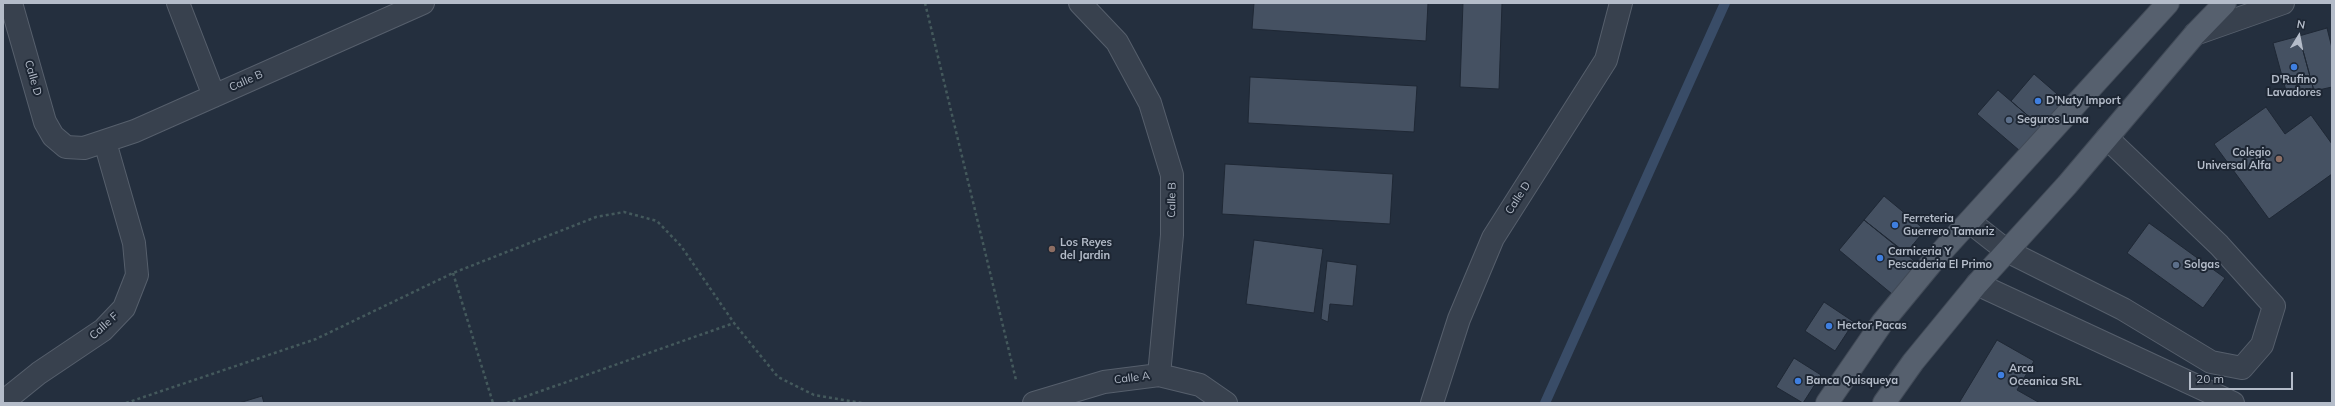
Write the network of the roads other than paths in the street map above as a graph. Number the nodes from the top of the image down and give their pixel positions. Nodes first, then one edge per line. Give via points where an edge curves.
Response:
1 (11, 3) edge
2 (178, 3) edge
3 (423, 3) edge
4 (1080, 3) edge
5 (1621, 3) edge
6 (2168, 3) edge
7 (2225, 3) edge
8 (2283, 3) edge
9 (2196, 34) junction
10 (214, 96) junction
11 (2107, 138) junction
12 (105, 142) junction
13 (66, 147) joint
14 (1970, 222) junction
15 (2007, 251) junction
16 (1977, 284) junction
17 (1159, 375) junction
18 (3, 402) edge
19 (1034, 403) edge
20 (1226, 403) edge
21 (1432, 403) edge
22 (1827, 403) edge
23 (1884, 403) edge
24 (2233, 403) edge

1 - 13 street, Calle D via 45,122 54,136
2 - 10 street
3 - 10 street, Calle B
4 - 17 street, Calle B via 1117,42 1150,103 1172,175 1172,235
5 - 21 street, Calle D via 1606,60 1492,238 1459,319
6 - 14 main road
7 - 9 main road
8 - 9 street
9 - 11 main road
10 - 12 street, Calle B
11 - 15 main road
11 - 15 street via 2219,245 2274,306 2262,346 2242,368 2211,362 2122,309
12 - 13 street, Calle B via 84,148
12 - 18 street, Calle F via 134,243 137,275 124,308 103,330 39,373
14 - 15 street
14 - 22 main road via 1882,323
15 - 16 main road
16 - 23 main road via 1912,362
16 - 24 street
17 - 19 street, Calle A via 1104,382
17 - 20 street, Calle A via 1200,385

